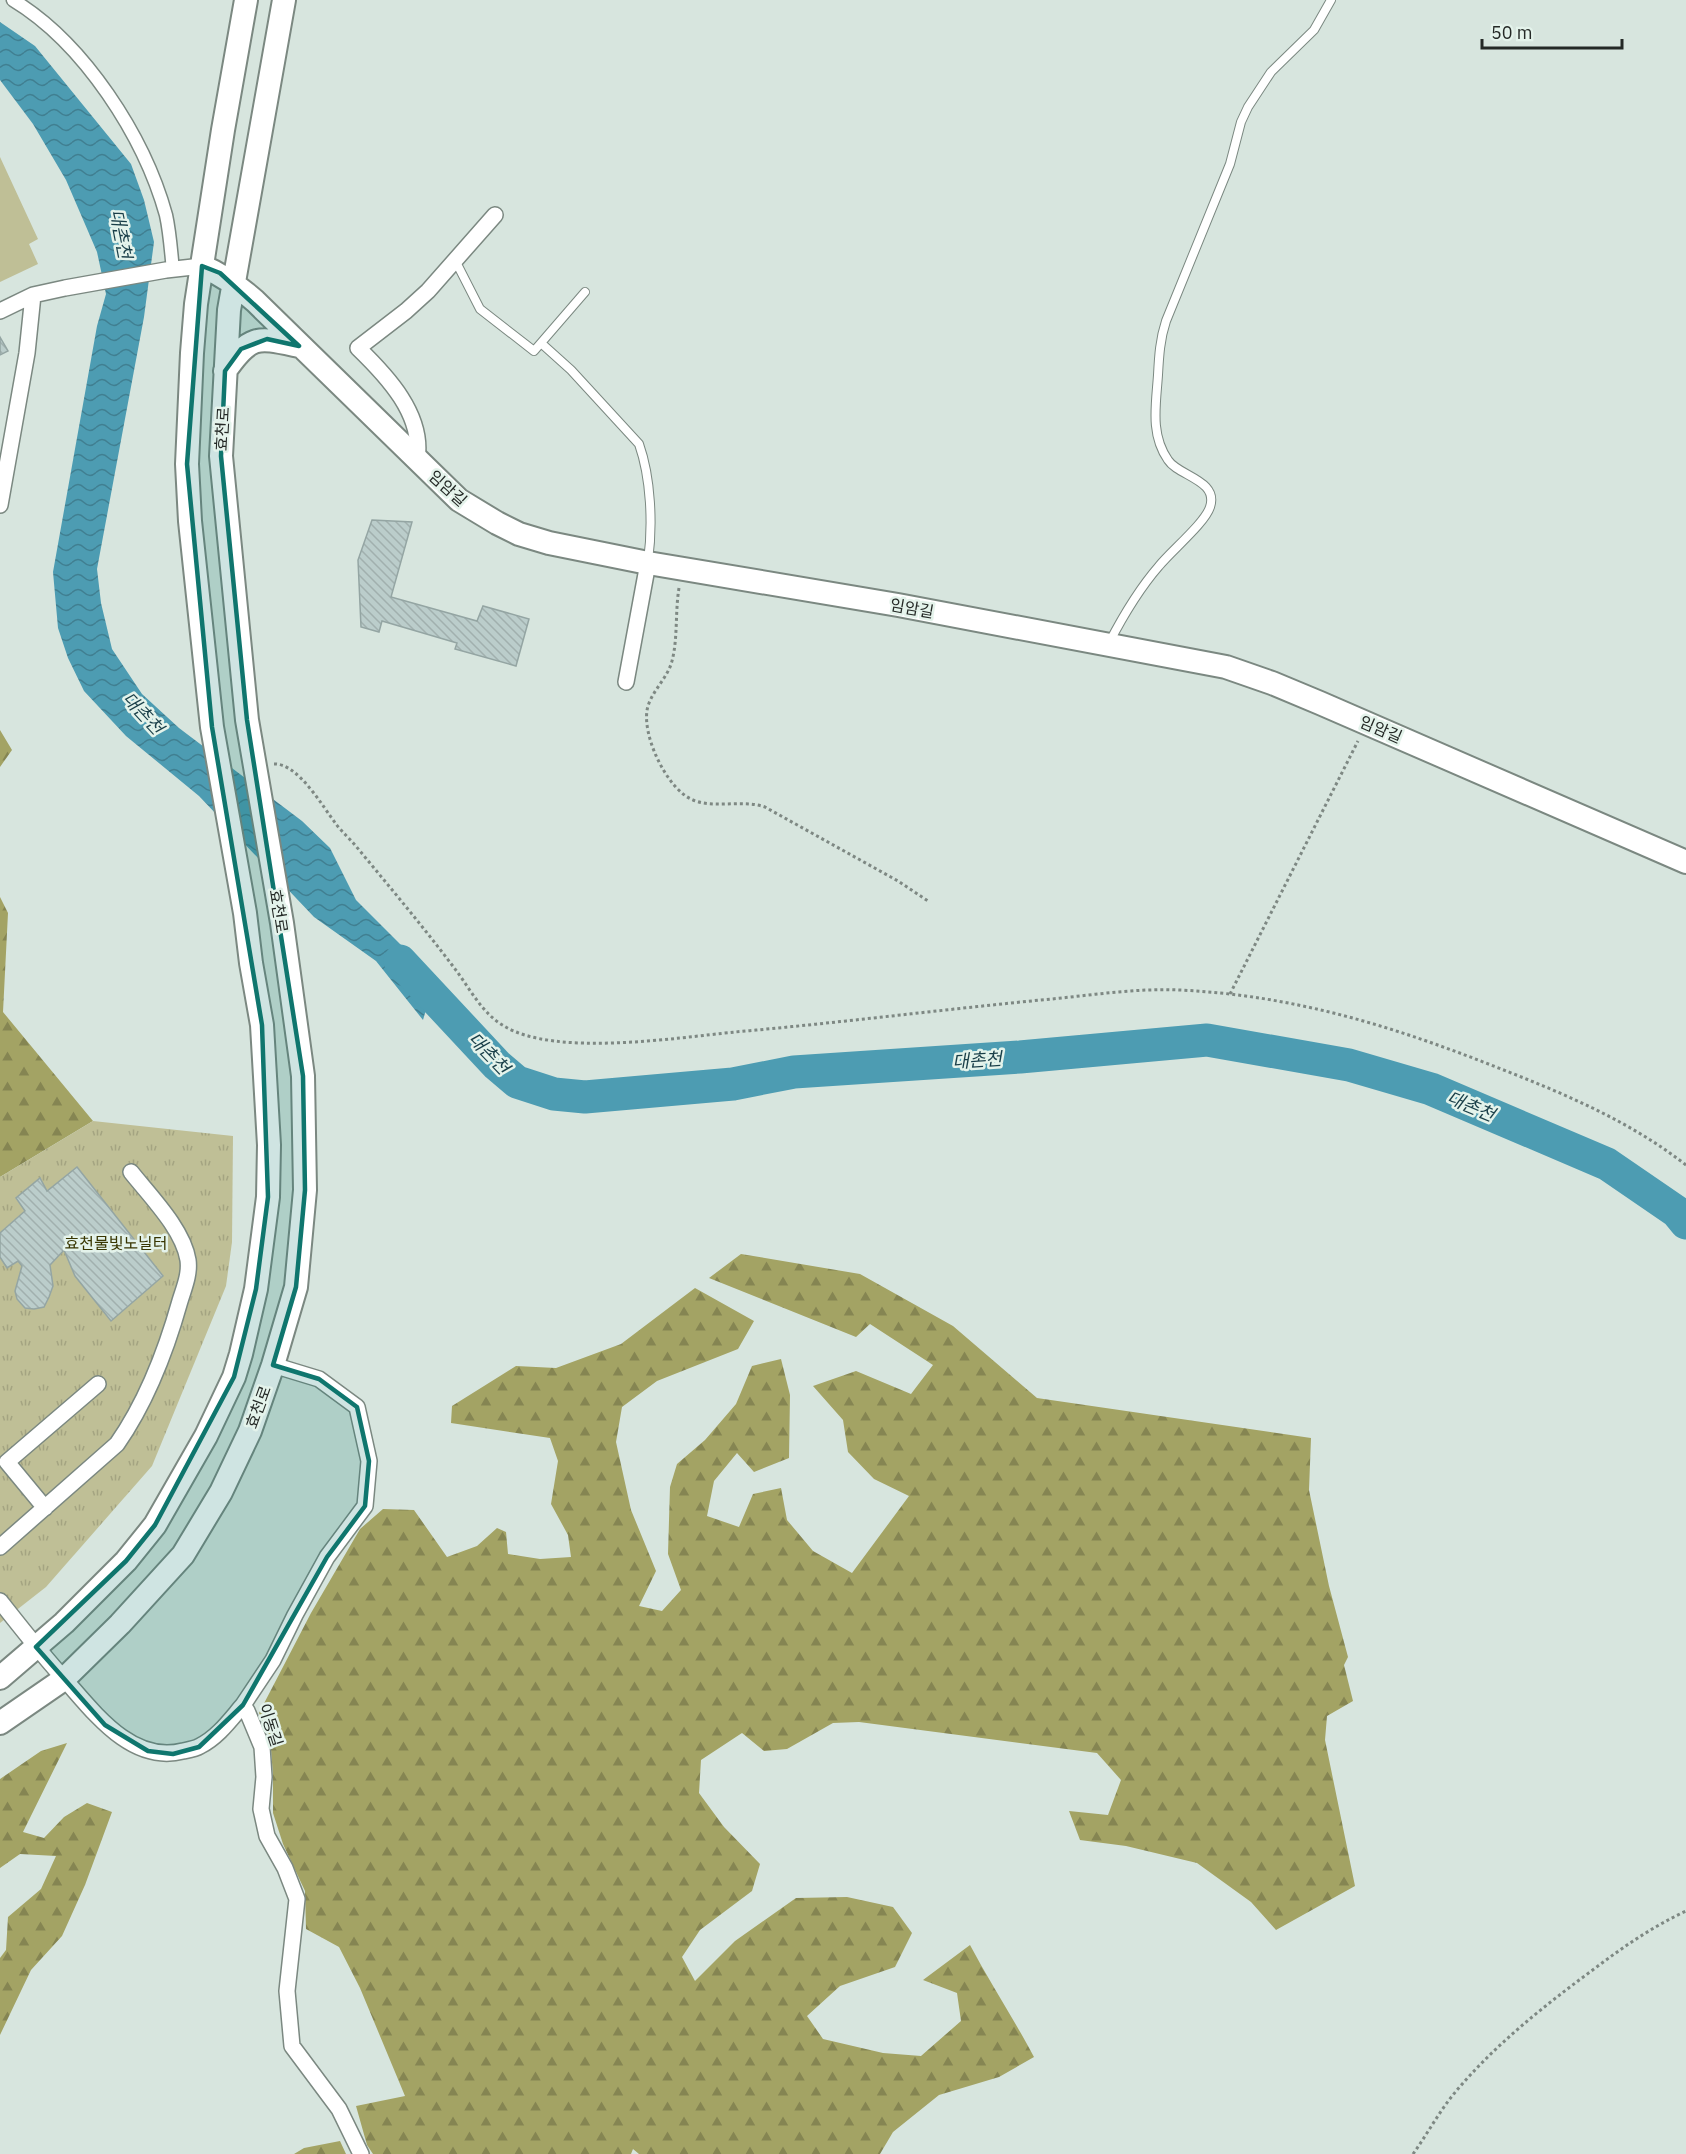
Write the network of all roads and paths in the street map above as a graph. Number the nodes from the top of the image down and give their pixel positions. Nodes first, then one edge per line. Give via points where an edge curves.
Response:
1 (13, 0) edge
2 (246, 0) edge
3 (284, 0) edge
4 (1331, 0) edge
5 (495, 215) dead end
6 (455, 260) junction
7 (202, 266) junction
8 (170, 270) junction
9 (234, 282) junction
10 (585, 292) dead end
11 (33, 295) junction
12 (0, 311) edge
13 (541, 343) junction
14 (299, 346) junction
15 (225, 371) junction
16 (417, 459) junction
17 (0, 506) edge
18 (648, 563) junction
19 (682, 568) junction
20 (1108, 644) junction
21 (626, 682) dead end
22 (1367, 723) junction
23 (255, 766) junction
24 (1686, 862) edge
25 (928, 901) dead end
26 (1230, 994) junction
27 (1686, 1165) edge
28 (131, 1172) dead end
29 (273, 1365) junction
30 (98, 1384) dead end
31 (45, 1508) junction
32 (0, 1547) edge
33 (0, 1601) edge
34 (36, 1647) junction
35 (0, 1678) edge
36 (64, 1679) junction
37 (243, 1705) junction
38 (0, 1724) edge
39 (1686, 1911) edge
40 (361, 2154) edge
41 (1413, 2154) edge

1 - 8 street via 43,21 81,59 118,109 152,176 166,215
2 - 7 main road, 효천로
3 - 9 main road, 효천로
4 - 20 lane via 1314,30 1271,72 1248,107 1230,164 1162,332 1155,411 1158,440 1172,467 1206,487 1210,508 1158,566
5 - 6 street
6 - 13 lane via 480,309 534,351
6 - 16 street via 428,291 358,348 395,388 409,411 419,448
7 - 8 street
7 - 9 main road, 임암길
7 - 34 main road, 효천로 via 192,353 187,464 190,521 212,727 262,1025 268,1197 257,1279 241,1354 206,1436 155,1525 126,1561
8 - 11 street
9 - 14 main road, 임암길
9 - 15 main road, 효천로
10 - 13 lane
11 - 12 street
11 - 17 street via 27,353
13 - 18 lane via 639,444 652,534
14 - 15 main road via 267,339 248,344
14 - 16 main road, 임암길
15 - 23 main road, 효천로 via 220,456
16 - 18 main road, 임암길 via 459,500 519,534
18 - 19 main road, 임암길
18 - 21 street
19 - 20 main road, 임암길
19 - 25 path via 672,661 650,700 646,718 653,747 674,786 700,802 765,807
20 - 22 main road, 임암길 via 1226,667
22 - 24 main road, 임암길
22 - 26 path
23 - 26 path via 279,764 297,775 488,1013 502,1026 527,1037 613,1043 1144,990
23 - 29 main road, 효천로 via 303,1076 305,1190 296,1287
26 - 27 path via 1341,1013 1447,1048 1603,1112 1661,1145
28 - 31 street via 179,1236 189,1262 188,1277 162,1356 128,1429 103,1458
29 - 36 main road, 효천로 via 250,1431 221,1492 183,1555
29 - 37 street, 이동길 via 319,1379 357,1407 369,1461 364,1506 327,1557 273,1660
30 - 31 street via 7,1462
31 - 32 street
33 - 34 street
34 - 35 main road, 효천로
34 - 36 street
36 - 37 street via 105,1725 148,1751 173,1754 199,1747
36 - 38 main road, 효천로
37 - 40 street, 이동길 via 262,1747 261,1809 267,1836 297,1899 287,1991 291,2046 339,2109
39 - 41 path via 1622,1947 1512,2033 1455,2092

